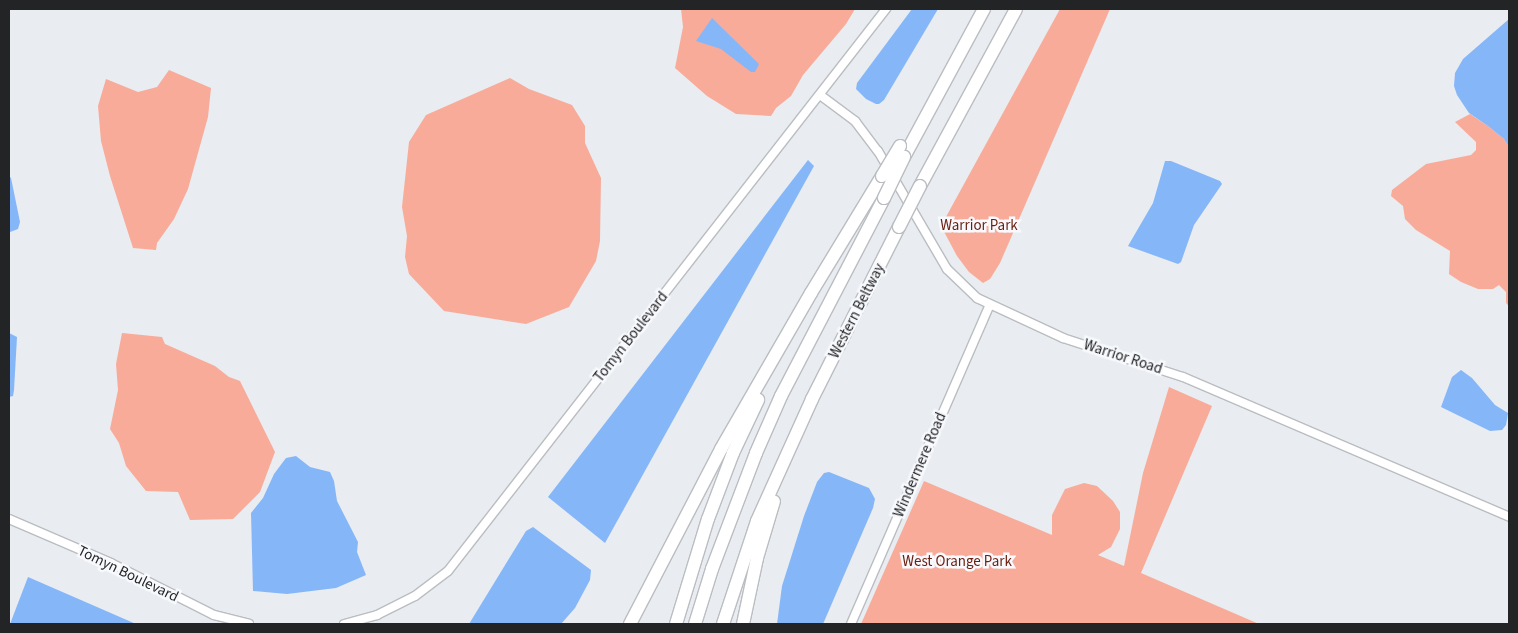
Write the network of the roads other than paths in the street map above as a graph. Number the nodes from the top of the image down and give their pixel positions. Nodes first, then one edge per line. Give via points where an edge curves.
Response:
1 (886, 9) edge
2 (983, 9) edge
3 (1016, 9) edge
4 (820, 95) junction
5 (902, 151) junction
6 (811, 292) junction
7 (990, 306) junction
8 (788, 453) junction
9 (1509, 517) edge
10 (9, 519) edge
11 (249, 624) edge
12 (344, 624) edge
13 (630, 624) edge
14 (676, 624) edge
15 (695, 624) edge
16 (723, 624) edge
17 (743, 624) edge
18 (851, 624) edge

1 - 4 street, Tomyn Boulevard
2 - 5 highway, Western Beltway
3 - 8 highway, Western Beltway, bridge via 920,186
4 - 7 street, Warrior Road via 855,121 878,151 947,270
4 - 12 street, Tomyn Boulevard via 448,571 415,596 377,614
5 - 6 highway, bridge via 882,176
5 - 15 highway, Western Beltway, bridge via 884,198 763,436 712,569
6 - 13 highway via 721,449
6 - 14 highway via 733,453 708,518
7 - 9 street, Warrior Road via 1063,338 1183,377
7 - 18 street, Windermere Road
8 - 16 highway, Western Beltway via 757,521
8 - 17 highway via 756,558
10 - 11 street, Tomyn Boulevard via 111,563 214,615

